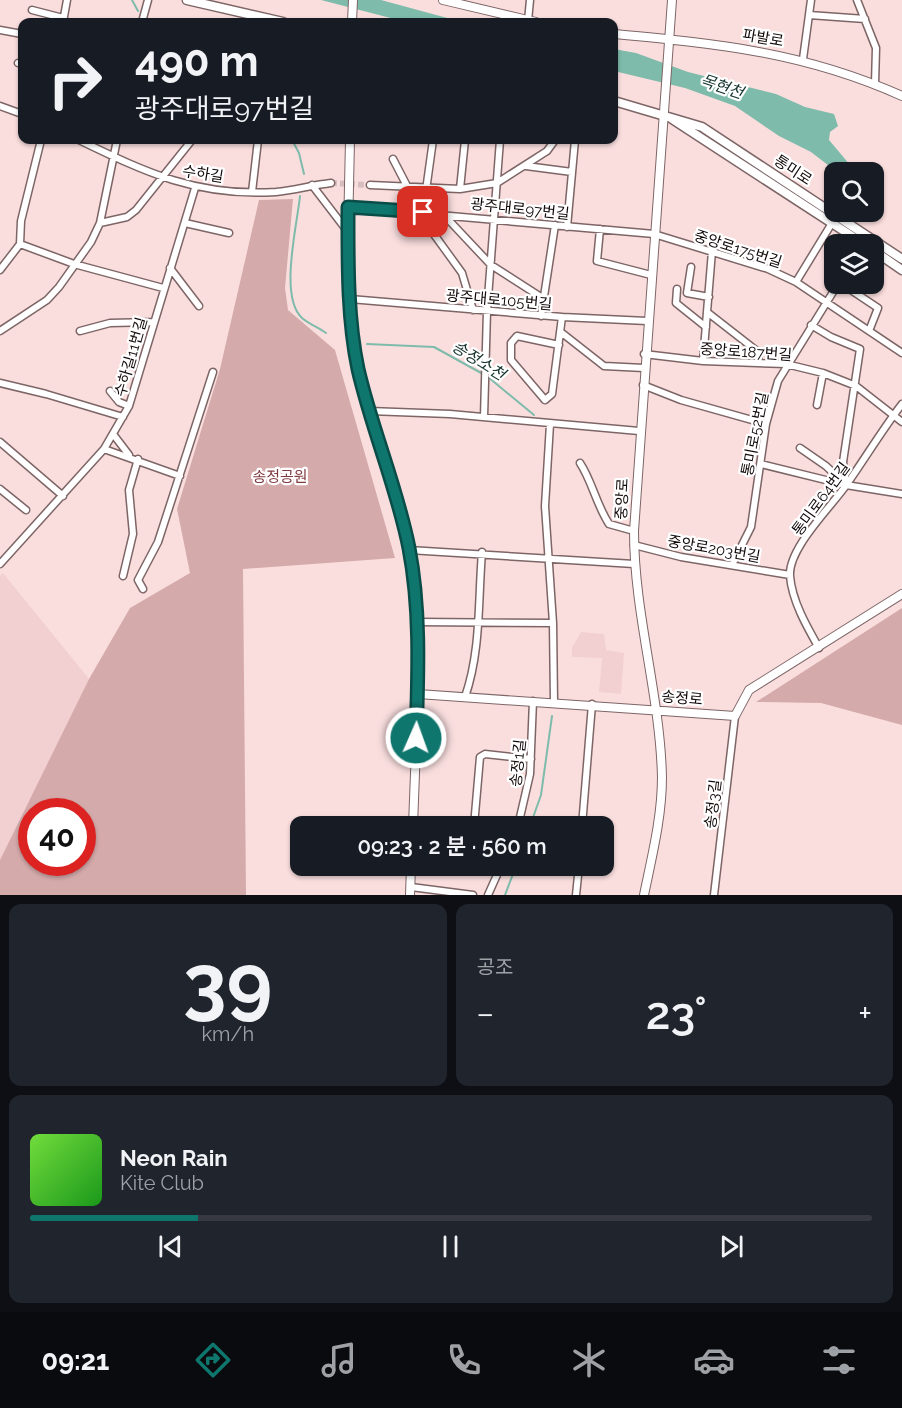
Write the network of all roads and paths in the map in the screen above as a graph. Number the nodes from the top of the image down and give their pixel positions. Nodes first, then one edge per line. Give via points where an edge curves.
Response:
1 (67, 0) edge
2 (148, 0) edge
3 (187, 0) edge
4 (353, 0) edge
5 (443, 0) edge
6 (530, 0) edge
7 (672, 0) edge
8 (811, 0) edge
9 (857, 0) edge
10 (32, 10) dead end
11 (809, 15) junction
12 (55, 18) edge
13 (64, 18) edge
14 (143, 18) edge
15 (256, 18) edge
16 (352, 18) edge
17 (516, 18) edge
18 (532, 18) edge
19 (865, 19) junction
20 (0, 30) edge
21 (18, 33) edge
22 (618, 35) edge
23 (669, 41) junction
24 (803, 60) junction
25 (875, 84) junction
26 (902, 96) edge
27 (618, 102) edge
28 (0, 106) edge
29 (18, 113) edge
30 (664, 114) junction
31 (40, 144) edge
32 (88, 144) edge
33 (116, 144) edge
34 (189, 144) edge
35 (258, 144) edge
36 (350, 144) edge
37 (432, 144) edge
38 (465, 144) edge
39 (500, 144) edge
40 (552, 144) edge
41 (575, 144) edge
42 (114, 156) junction
43 (393, 159) dead end
44 (526, 166) junction
45 (572, 172) junction
46 (159, 177) junction
47 (331, 183) tunnel mouth
48 (497, 183) junction
49 (312, 185) junction
50 (370, 185) tunnel mouth
51 (407, 186) junction
52 (195, 188) junction
53 (426, 188) junction
54 (460, 189) junction
55 (252, 192) junction
56 (348, 207) junction
57 (423, 212) junction
58 (442, 213) junction
59 (495, 218) junction
60 (100, 223) junction
61 (185, 223) junction
62 (832, 223) junction
63 (555, 225) junction
64 (567, 226) junction
65 (600, 229) junction
66 (348, 232) junction
67 (229, 233) dead end
68 (433, 233) dead end
69 (654, 234) junction
70 (849, 234) edge
71 (20, 244) junction
72 (712, 251) junction
73 (884, 258) edge
74 (902, 259) edge
75 (74, 264) junction
76 (491, 265) junction
77 (691, 267) dead end
78 (170, 268) junction
79 (0, 270) edge
80 (902, 270) edge
81 (651, 275) junction
82 (796, 282) junction
83 (163, 288) junction
84 (677, 289) dead end
85 (832, 294) edge
86 (856, 294) edge
87 (709, 297) junction
88 (350, 299) junction
89 (544, 299) junction
90 (826, 302) junction
91 (199, 306) dead end
92 (472, 310) junction
93 (487, 311) junction
94 (707, 312) junction
95 (541, 316) junction
96 (562, 317) junction
97 (647, 321) junction
98 (153, 322) junction
99 (811, 325) junction
100 (706, 327) junction
101 (0, 331) edge
102 (80, 331) dead end
103 (869, 331) junction
104 (562, 333) junction
105 (560, 345) junction
106 (902, 353) edge
107 (644, 354) junction
108 (703, 361) junction
109 (759, 363) junction
110 (786, 364) junction
111 (644, 368) junction
112 (213, 372) dead end
113 (823, 374) junction
114 (0, 384) edge
115 (643, 385) junction
116 (856, 386) junction
117 (110, 392) dead end
118 (902, 404) edge
119 (818, 405) dead end
120 (129, 406) junction
121 (369, 411) junction
122 (893, 416) junction
123 (123, 417) junction
124 (484, 417) junction
125 (902, 422) edge
126 (550, 424) junction
127 (766, 424) junction
128 (639, 431) junction
129 (113, 434) junction
130 (0, 442) edge
131 (800, 448) dead end
132 (104, 449) junction
133 (130, 456) junction
134 (138, 459) junction
135 (579, 463) dead end
136 (761, 464) junction
137 (180, 476) junction
138 (846, 486) junction
139 (0, 489) edge
140 (902, 495) edge
141 (63, 496) junction
142 (26, 510) dead end
143 (634, 531) junction
144 (634, 546) junction
145 (409, 550) junction
146 (482, 552) junction
147 (549, 558) junction
148 (0, 564) edge
149 (634, 564) junction
150 (732, 564) junction
151 (790, 575) junction
152 (123, 576) dead end
153 (143, 589) dead end
154 (902, 594) edge
155 (417, 622) junction
156 (477, 622) junction
157 (553, 622) junction
158 (819, 648) junction
159 (418, 694) junction
160 (465, 697) junction
161 (533, 701) junction
162 (554, 702) junction
163 (592, 704) junction
164 (656, 709) junction
165 (735, 716) junction
166 (531, 759) junction
167 (413, 816) edge
168 (475, 816) edge
169 (521, 816) edge
170 (583, 816) edge
171 (411, 876) edge
172 (497, 876) edge
173 (578, 876) edge
174 (410, 891) edge
175 (473, 895) edge
176 (488, 895) edge
177 (576, 895) edge
178 (644, 895) edge
179 (714, 895) edge

1 - 13 street
2 - 14 street
3 - 15 main road
4 - 16 street
5 - 17 street
6 - 18 street
7 - 23 street
8 - 11 street
9 - 19 street
10 - 12 street
11 - 19 street
11 - 24 street
19 - 25 street via 876,48
20 - 21 street
22 - 23 street, 파발로
23 - 24 street, 파발로
23 - 30 street, 중앙로
24 - 25 street, 파발로
25 - 26 street, 파발로
27 - 30 main road, 통미로
28 - 29 street
30 - 62 main road, 통미로
30 - 69 street, 중앙로
30 - 74 main road, 통미로 via 702,127
31 - 71 street via 21,221
32 - 42 street, 수하길
33 - 42 street
34 - 46 street
35 - 55 street
36 - 56 street
37 - 53 street
38 - 54 street
39 - 48 street
40 - 44 street
41 - 45 street
42 - 46 street, 수하길
42 - 60 street
43 - 51 street
44 - 45 street
44 - 48 street
45 - 64 street
46 - 52 street, 수하길
46 - 60 street via 149,196 127,217
47 - 49 street, 수하길
48 - 54 street
48 - 59 street
49 - 55 street, 수하길 via 279,192
49 - 66 street
50 - 51 street
51 - 53 street
52 - 55 street, 수하길
52 - 61 street, 수하길11번길
53 - 54 street
53 - 57 street
56 - 57 street, 광주대로97번길
56 - 66 street
57 - 58 street, 광주대로97번길
58 - 59 street, 광주대로97번길
58 - 76 street
59 - 63 street, 광주대로97번길
59 - 76 street
60 - 75 street
61 - 67 street
61 - 78 street, 수하길11번길
62 - 70 main road, 통미로
62 - 82 street
63 - 64 street, 광주대로97번길
63 - 89 street
64 - 65 street, 광주대로97번길
65 - 69 street, 광주대로97번길
65 - 81 street via 597,261
66 - 88 street
68 - 92 street via 462,273
69 - 72 street, 중앙로175번길
69 - 81 street, 중앙로
71 - 75 street
71 - 79 street
72 - 82 street, 중앙로175번길
72 - 87 street
73 - 80 main road
75 - 83 street
75 - 101 street via 47,300
76 - 89 street
76 - 93 street
77 - 87 street via 687,293
78 - 83 street, 수하길11번길
78 - 91 street
81 - 97 street, 중앙로
82 - 90 street, 중앙로175번길
83 - 98 street, 수하길11번길
84 - 100 street via 676,303
85 - 90 street, 통미로52번길
86 - 103 street via 878,308
87 - 94 street
88 - 92 street, 광주대로105번길
88 - 121 street via 357,359
89 - 95 street
90 - 99 street, 통미로52번길
90 - 103 street, 중앙로175번길
92 - 93 street, 광주대로105번길
93 - 95 street, 광주대로105번길
93 - 124 street
94 - 100 street
94 - 109 street via 757,351
95 - 96 street, 광주대로105번길
96 - 97 street, 광주대로105번길
96 - 104 street
97 - 107 street, 중앙로
98 - 102 street via 110,322
98 - 120 street, 수하길11번길
99 - 110 street, 통미로52번길
99 - 116 street via 860,349 855,365
100 - 108 street
103 - 106 street, 중앙로175번길
104 - 105 street
104 - 111 street via 604,366
105 - 105 street via 552,394 545,400 511,360 511,343 517,336
107 - 108 street, 중앙로187번길
107 - 111 street, 중앙로
108 - 109 street, 중앙로187번길
109 - 110 street, 중앙로187번길
110 - 113 street, 중앙로187번길
110 - 127 street, 통미로52번길
111 - 115 street, 중앙로
112 - 137 street
113 - 116 street, 중앙로187번길
113 - 119 street
114 - 123 street
115 - 127 street
115 - 128 street, 중앙로
116 - 122 street, 중앙로187번길
116 - 138 street via 843,462
117 - 120 street
118 - 122 street, 통미로64번길
120 - 123 street, 수하길11번길
121 - 124 street
121 - 145 street
122 - 125 street, 중앙로187번길
122 - 138 street, 통미로64번길
123 - 129 street, 수하길11번길
124 - 126 street
126 - 128 street
126 - 147 street via 545,506
127 - 136 street, 통미로52번길
128 - 143 street, 중앙로
129 - 132 street, 수하길11번길
129 - 133 street
130 - 141 street
131 - 138 street
132 - 133 street
132 - 141 street, 수하길11번길
133 - 134 street
134 - 137 street
134 - 152 street via 129,490 133,534
135 - 143 street via 609,524
136 - 138 street
136 - 150 street, 통미로52번길 via 751,526
137 - 153 street via 158,542 138,580
138 - 140 street
138 - 151 street, 통미로64번길 via 806,537
139 - 142 street
141 - 148 street, 수하길11번길
143 - 144 street, 중앙로
144 - 149 street, 중앙로
144 - 150 street, 중앙로203번길
145 - 146 street
145 - 155 street
146 - 147 street
146 - 156 street
147 - 149 street
147 - 157 street
149 - 164 street, 중앙로
150 - 151 street, 중앙로203번길
151 - 158 street via 803,620
154 - 158 street
155 - 156 street
155 - 159 street
156 - 157 street
156 - 160 street via 475,669
157 - 162 street
158 - 165 street via 749,690
159 - 160 street, 송정로
159 - 167 street
160 - 161 street, 송정로
161 - 162 street, 송정로
161 - 166 street, 송정1길
162 - 163 street, 송정로
163 - 164 street, 송정로
163 - 170 street
164 - 165 street, 송정로
164 - 178 street, 중앙로 via 661,803
165 - 179 street, 송정3길
166 - 168 street via 485,754 480,757
166 - 169 street, 송정1길
171 - 174 street
172 - 176 street
173 - 177 street
174 - 175 street

